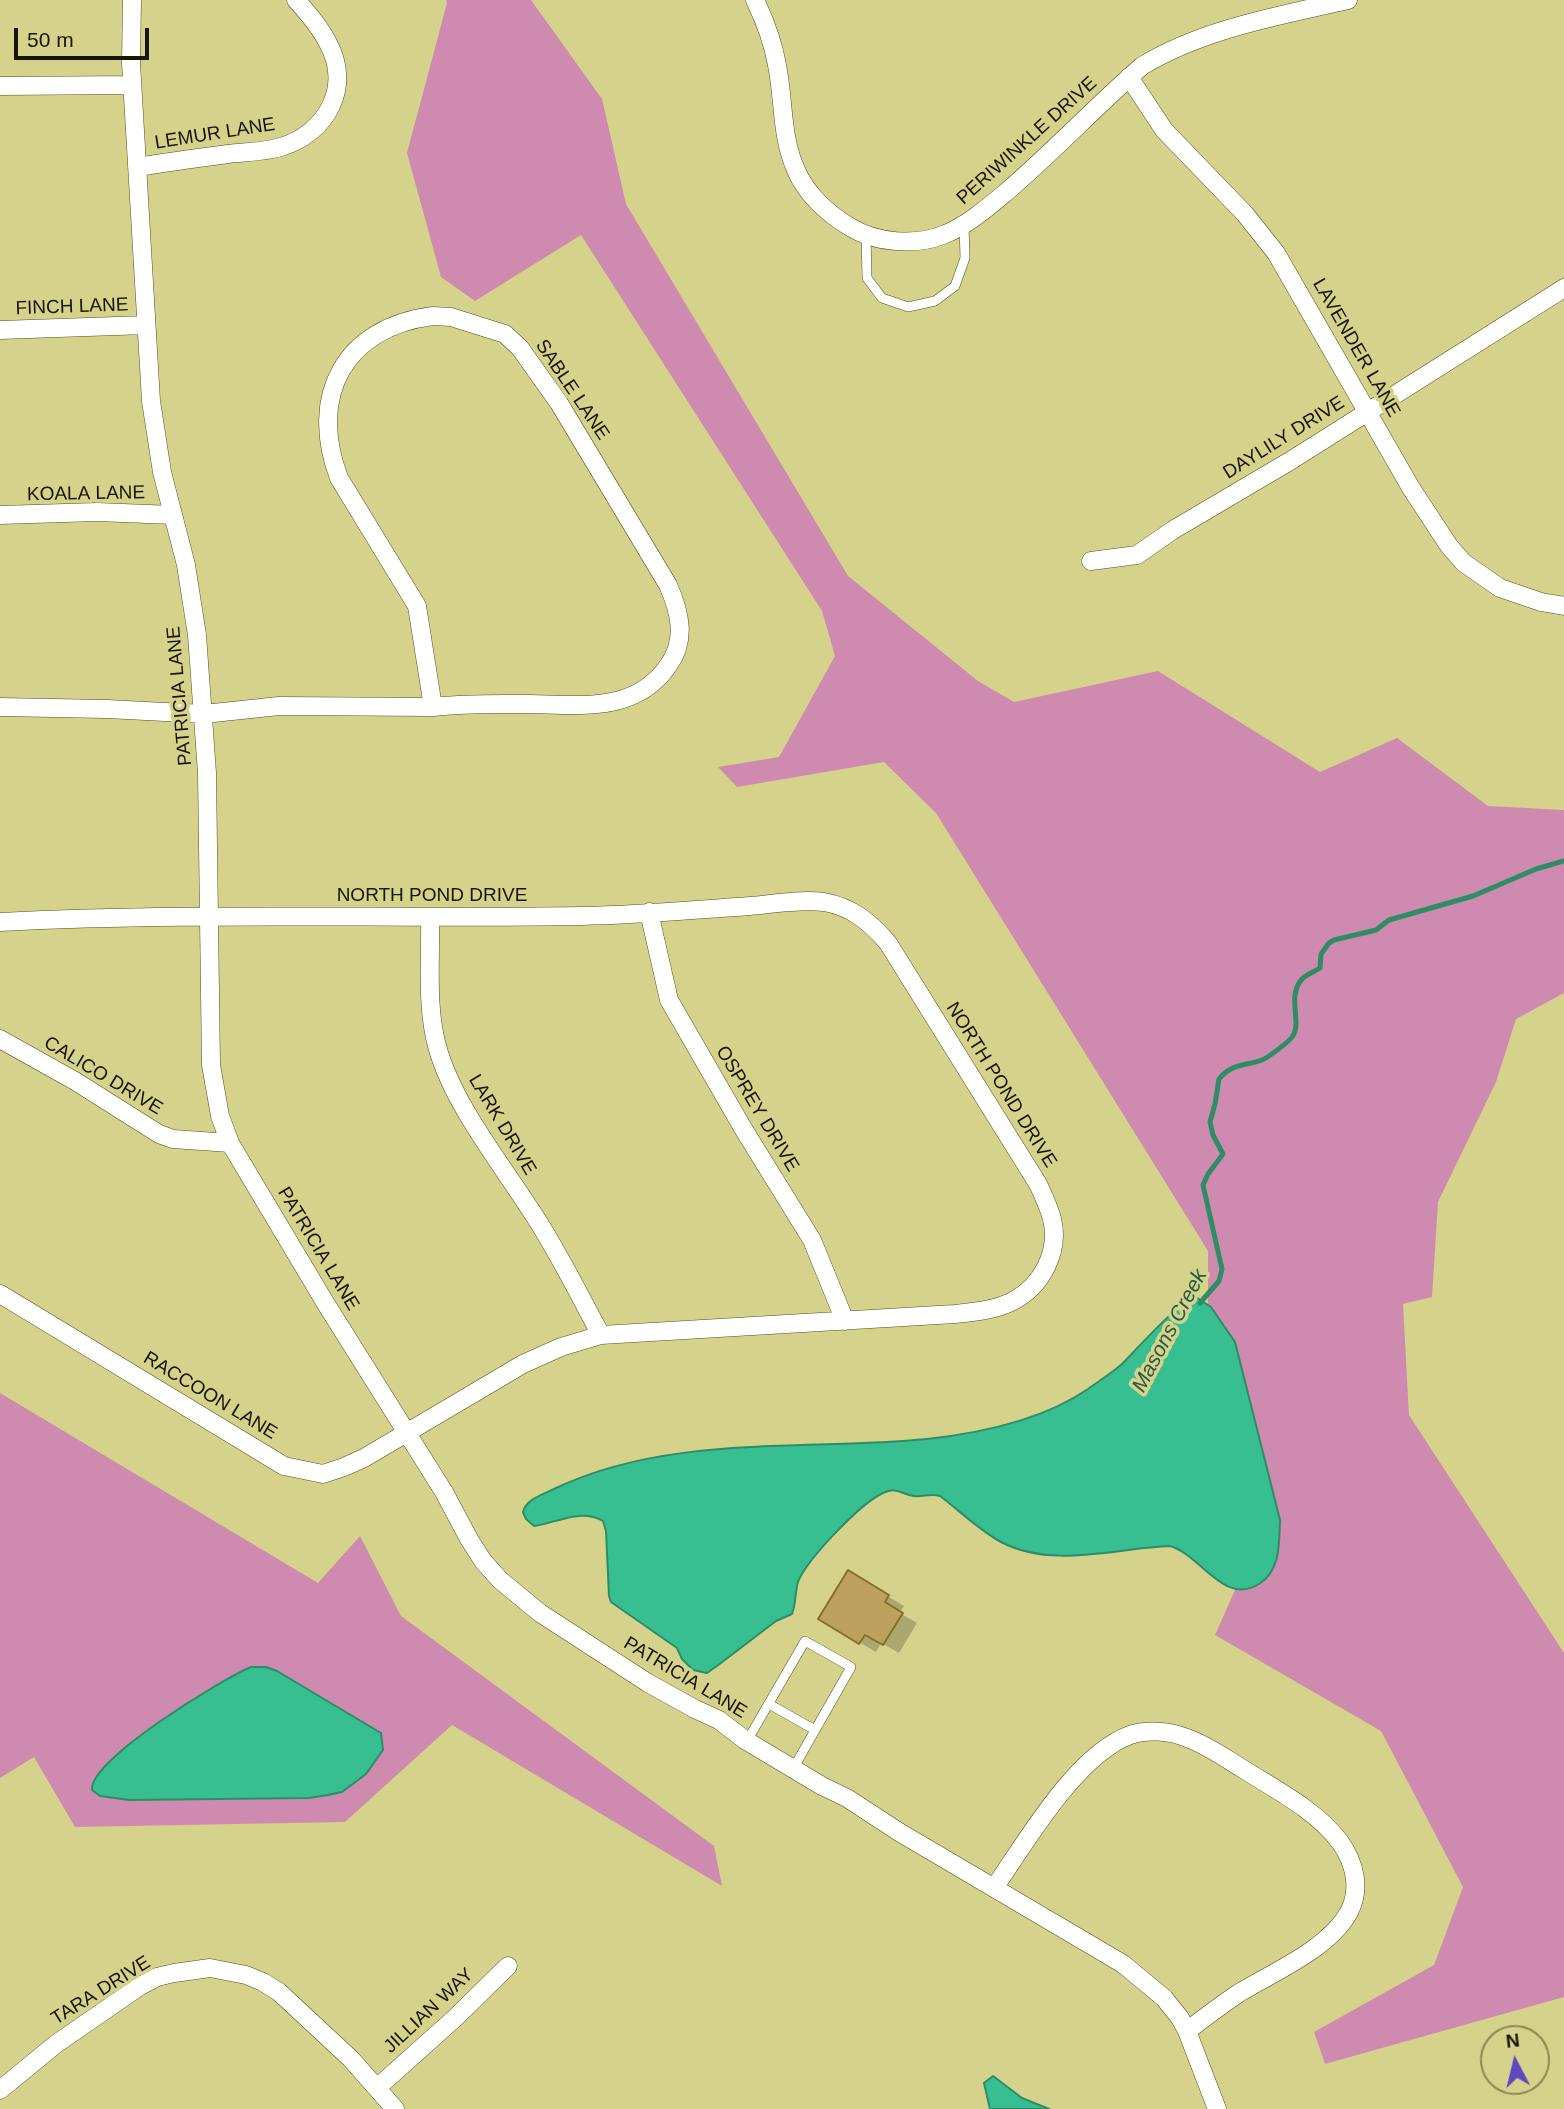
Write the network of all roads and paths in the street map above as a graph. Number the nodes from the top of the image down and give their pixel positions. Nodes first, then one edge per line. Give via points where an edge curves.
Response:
1 (132, 0) edge
2 (296, 0) edge
3 (755, 0) edge
4 (1348, 0) edge
5 (1129, 77) junction
6 (132, 85) junction
7 (0, 86) edge
8 (138, 167) junction
9 (964, 225) junction
10 (866, 234) junction
11 (1564, 288) edge
12 (146, 325) junction
13 (0, 330) edge
14 (1368, 411) junction
15 (0, 515) edge
16 (173, 515) junction
17 (1091, 561) dead end
18 (1564, 606) edge
19 (0, 707) edge
20 (433, 707) junction
21 (204, 715) junction
22 (649, 912) junction
23 (210, 918) junction
24 (430, 918) junction
25 (0, 922) edge
26 (0, 1039) edge
27 (230, 1143) junction
28 (0, 1294) edge
29 (845, 1321) junction
30 (601, 1335) junction
31 (406, 1433) junction
32 (769, 1704) junction
33 (815, 1730) junction
34 (747, 1741) junction
35 (793, 1769) junction
36 (993, 1888) junction
37 (508, 1966) dead end
38 (1187, 2031) junction
39 (378, 2087) junction
40 (0, 2090) edge
41 (395, 2109) edge
42 (1217, 2109) edge

1 - 6 street, PATRICIA LANE
2 - 8 street, LEMUR LANE via 319,27 336,61 335,99 327,117 281,147
3 - 10 street, PERIWINKLE DRIVE via 772,42 789,152 797,173 823,206
4 - 5 street, PERIWINKLE DRIVE via 1213,33 1164,53
5 - 9 street, PERIWINKLE DRIVE via 1026,175
5 - 14 street, LAVENDER LANE via 1164,130 1276,253
6 - 7 street
6 - 8 street, PATRICIA LANE
8 - 12 street, PATRICIA LANE
9 - 10 street, PERIWINKLE DRIVE via 921,241 900,242
9 - 10 lane via 965,258 955,286 935,301 908,307 882,298 867,278
11 - 14 street, DAYLILY DRIVE
12 - 13 street, FINCH LANE
12 - 16 street, PATRICIA LANE via 155,437
14 - 17 street, DAYLILY DRIVE via 1137,555
14 - 18 street, LAVENDER LANE via 1423,508 1464,563 1500,588
15 - 16 street, KOALA LANE
16 - 21 street, PATRICIA LANE via 194,611
19 - 21 street, SABLE LANE
20 - 20 street, SABLE LANE via 622,700 659,679 680,643 681,623 661,573 559,403 520,348 505,334 433,316 380,330 352,353 334,384 327,421 339,478 417,606
20 - 21 street, SABLE LANE via 279,706
21 - 23 street, PATRICIA LANE
22 - 24 street, NORTH POND DRIVE
22 - 29 street, OSPREY DRIVE via 669,1000 812,1240
22 - 29 street, NORTH POND DRIVE via 820,902 860,915 888,943 1038,1184 1053,1220 1051,1259 1041,1276 1013,1302 976,1312
23 - 24 street, NORTH POND DRIVE
23 - 25 street
23 - 27 street, PATRICIA LANE via 211,1065
24 - 30 street, LARK DRIVE via 431,1010 444,1066
26 - 27 street, CALICO DRIVE via 159,1134
27 - 31 street, PATRICIA LANE
28 - 31 street, RACCOON LANE via 284,1466 323,1474 364,1458
29 - 30 street, NORTH POND DRIVE
30 - 31 street, NORTH POND DRIVE via 523,1364
31 - 34 street, PATRICIA LANE via 483,1561 519,1598
32 - 33 lane
32 - 33 lane via 805,1641 852,1667
32 - 34 lane
33 - 35 lane
34 - 35 street, PATRICIA LANE
35 - 36 street, PATRICIA LANE
36 - 38 street, PATRICIA LANE via 1123,1964 1164,1998
36 - 38 street via 1084,1768 1130,1735 1149,1731 1187,1737 1303,1808 1328,1829 1350,1858 1355,1893 1349,1911 1312,1949 1223,2003
37 - 39 street, JILLIAN WAY
38 - 42 street, PATRICIA LANE
39 - 40 street, TARA DRIVE via 279,1992 246,1975 210,1968 174,1973 141,1986
39 - 41 street, TARA DRIVE

